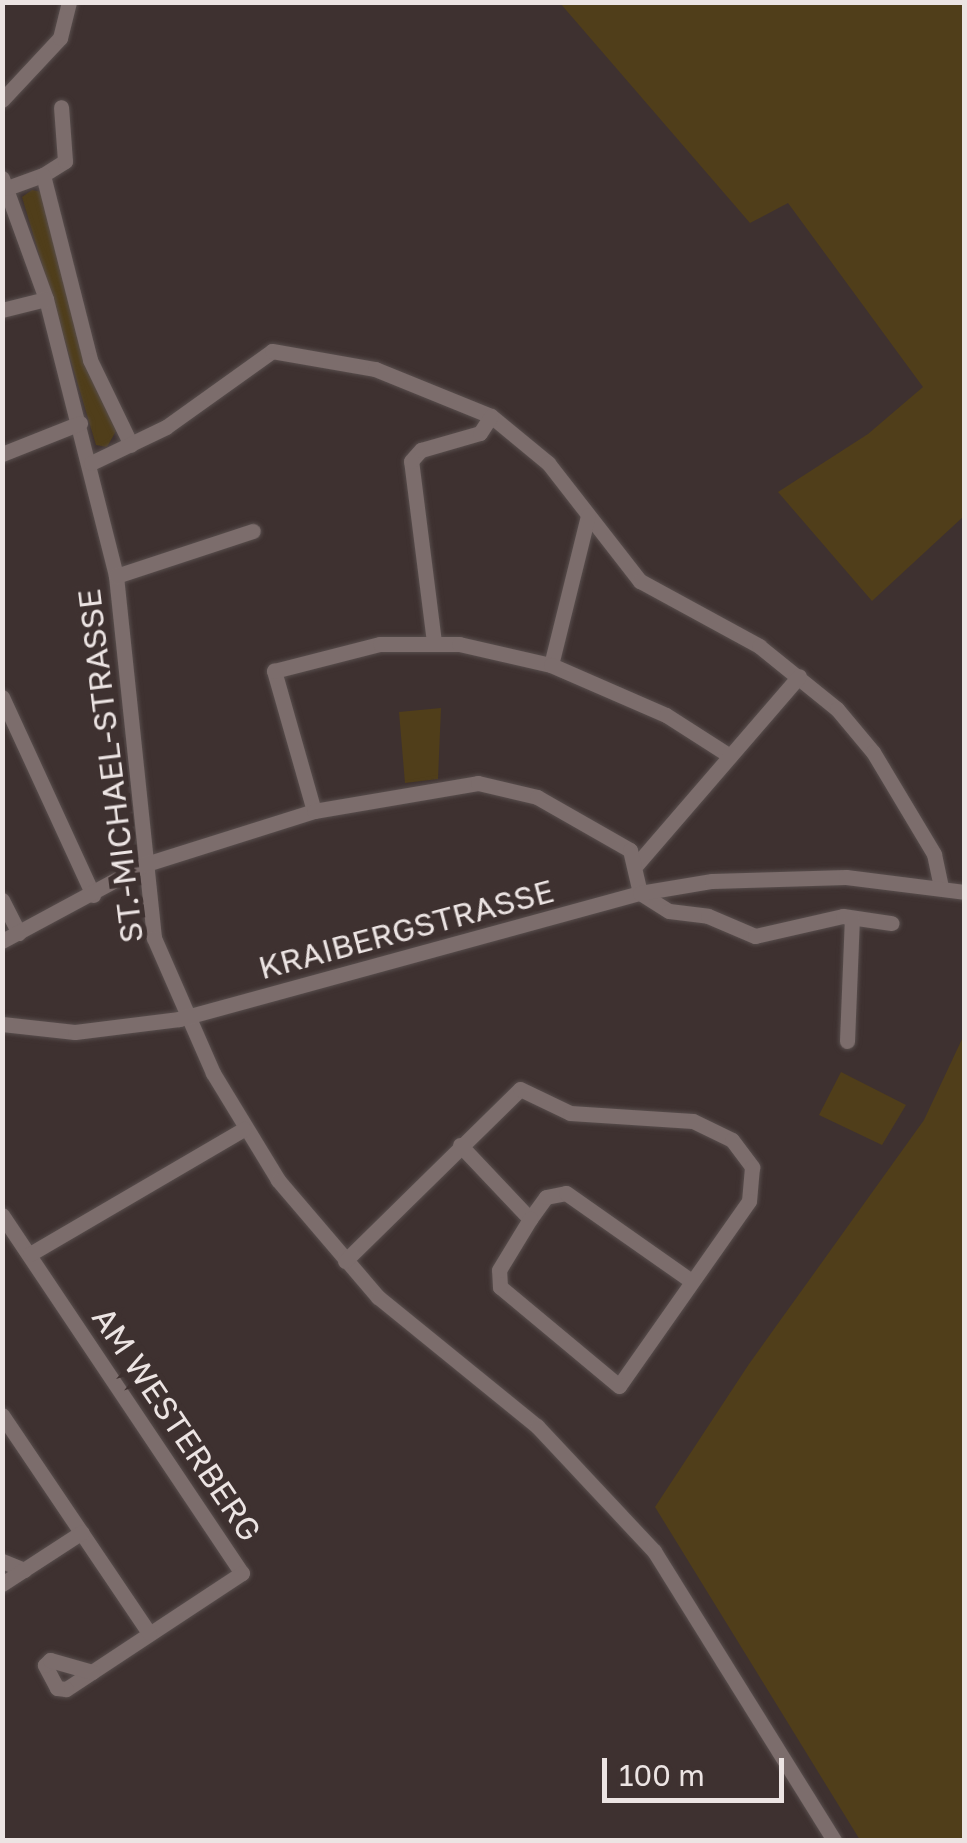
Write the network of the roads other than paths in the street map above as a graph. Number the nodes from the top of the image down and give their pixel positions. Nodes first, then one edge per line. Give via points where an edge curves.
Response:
1 (68, 2) edge
2 (2, 100) edge
3 (62, 106) dead end
4 (43, 175) junction
5 (5, 183) edge
6 (46, 299) junction
7 (2, 310) edge
8 (491, 416) junction
9 (80, 423) junction
10 (131, 445) junction
11 (2, 454) edge
12 (91, 463) junction
13 (588, 515) junction
14 (252, 531) dead end
15 (116, 576) junction
16 (434, 642) junction
17 (551, 665) junction
18 (799, 676) junction
19 (2, 697) edge
20 (730, 756) junction
21 (314, 812) junction
22 (638, 864) junction
23 (142, 865) junction
24 (941, 888) junction
25 (964, 892) edge
26 (640, 893) junction
27 (92, 895) junction
28 (2, 900) edge
29 (852, 918) junction
30 (891, 923) dead end
31 (19, 933) junction
32 (2, 942) edge
33 (186, 1018) junction
34 (2, 1024) edge
35 (847, 1040) dead end
36 (244, 1129) junction
37 (460, 1145) junction
38 (2, 1214) edge
39 (530, 1219) junction
40 (30, 1254) junction
41 (345, 1261) junction
42 (692, 1281) junction
43 (2, 1415) edge
44 (8, 1433) edge
45 (82, 1532) junction
46 (2, 1561) edge
47 (24, 1570) junction
48 (2, 1584) edge
49 (149, 1634) junction
50 (92, 1672) dead end
51 (834, 1840) edge

1 - 2 street via 60,38
3 - 4 street via 64,161
4 - 5 street, ST.-MICHAEL-STRASSE
4 - 10 street via 90,360
5 - 6 street, ST.-MICHAEL-STRASSE
6 - 7 street
6 - 9 street, ST.-MICHAEL-STRASSE
8 - 10 street via 375,369 272,351
8 - 13 street via 548,463
8 - 16 street via 480,434 421,450 412,460
9 - 11 street
9 - 12 street, ST.-MICHAEL-STRASSE
10 - 12 street
12 - 15 street, ST.-MICHAEL-STRASSE
13 - 17 street
13 - 18 street via 640,580
14 - 15 street
15 - 23 street, ST.-MICHAEL-STRASSE via 136,723
16 - 17 street
16 - 21 street via 380,644 274,670
17 - 20 street via 628,696
18 - 20 street
18 - 24 street via 873,752 934,854
19 - 27 street
20 - 22 street
21 - 22 street via 430,787 515,788 576,815 630,850
21 - 23 street
22 - 26 street
23 - 27 street
23 - 33 street, ST.-MICHAEL-STRASSE via 154,938
24 - 25 street, KRAIBERGSTRASSE
24 - 26 street, KRAIBERGSTRASSE via 762,876
26 - 29 street via 668,911 708,916 755,936
26 - 33 street, KRAIBERGSTRASSE
27 - 31 street
28 - 31 street
29 - 30 street
29 - 35 street
31 - 32 street
33 - 34 street, KRAIBERGSTRASSE via 76,1032
33 - 36 street, ST.-MICHAEL-STRASSE
36 - 40 street
36 - 41 street, ST.-MICHAEL-STRASSE
37 - 39 street
37 - 41 street
37 - 42 street via 520,1089 570,1113 693,1121 744,1152 753,1192
38 - 40 street, AM WESTERBERG
39 - 42 street via 546,1196 566,1193
39 - 42 street via 499,1270 500,1287 619,1386
40 - 49 street, AM WESTERBERG via 242,1573
41 - 51 street, ST.-MICHAEL-STRASSE via 416,1331 554,1442 673,1577
43 - 44 street
44 - 45 street
45 - 47 street
45 - 49 street
46 - 47 street
47 - 48 street
49 - 50 street

